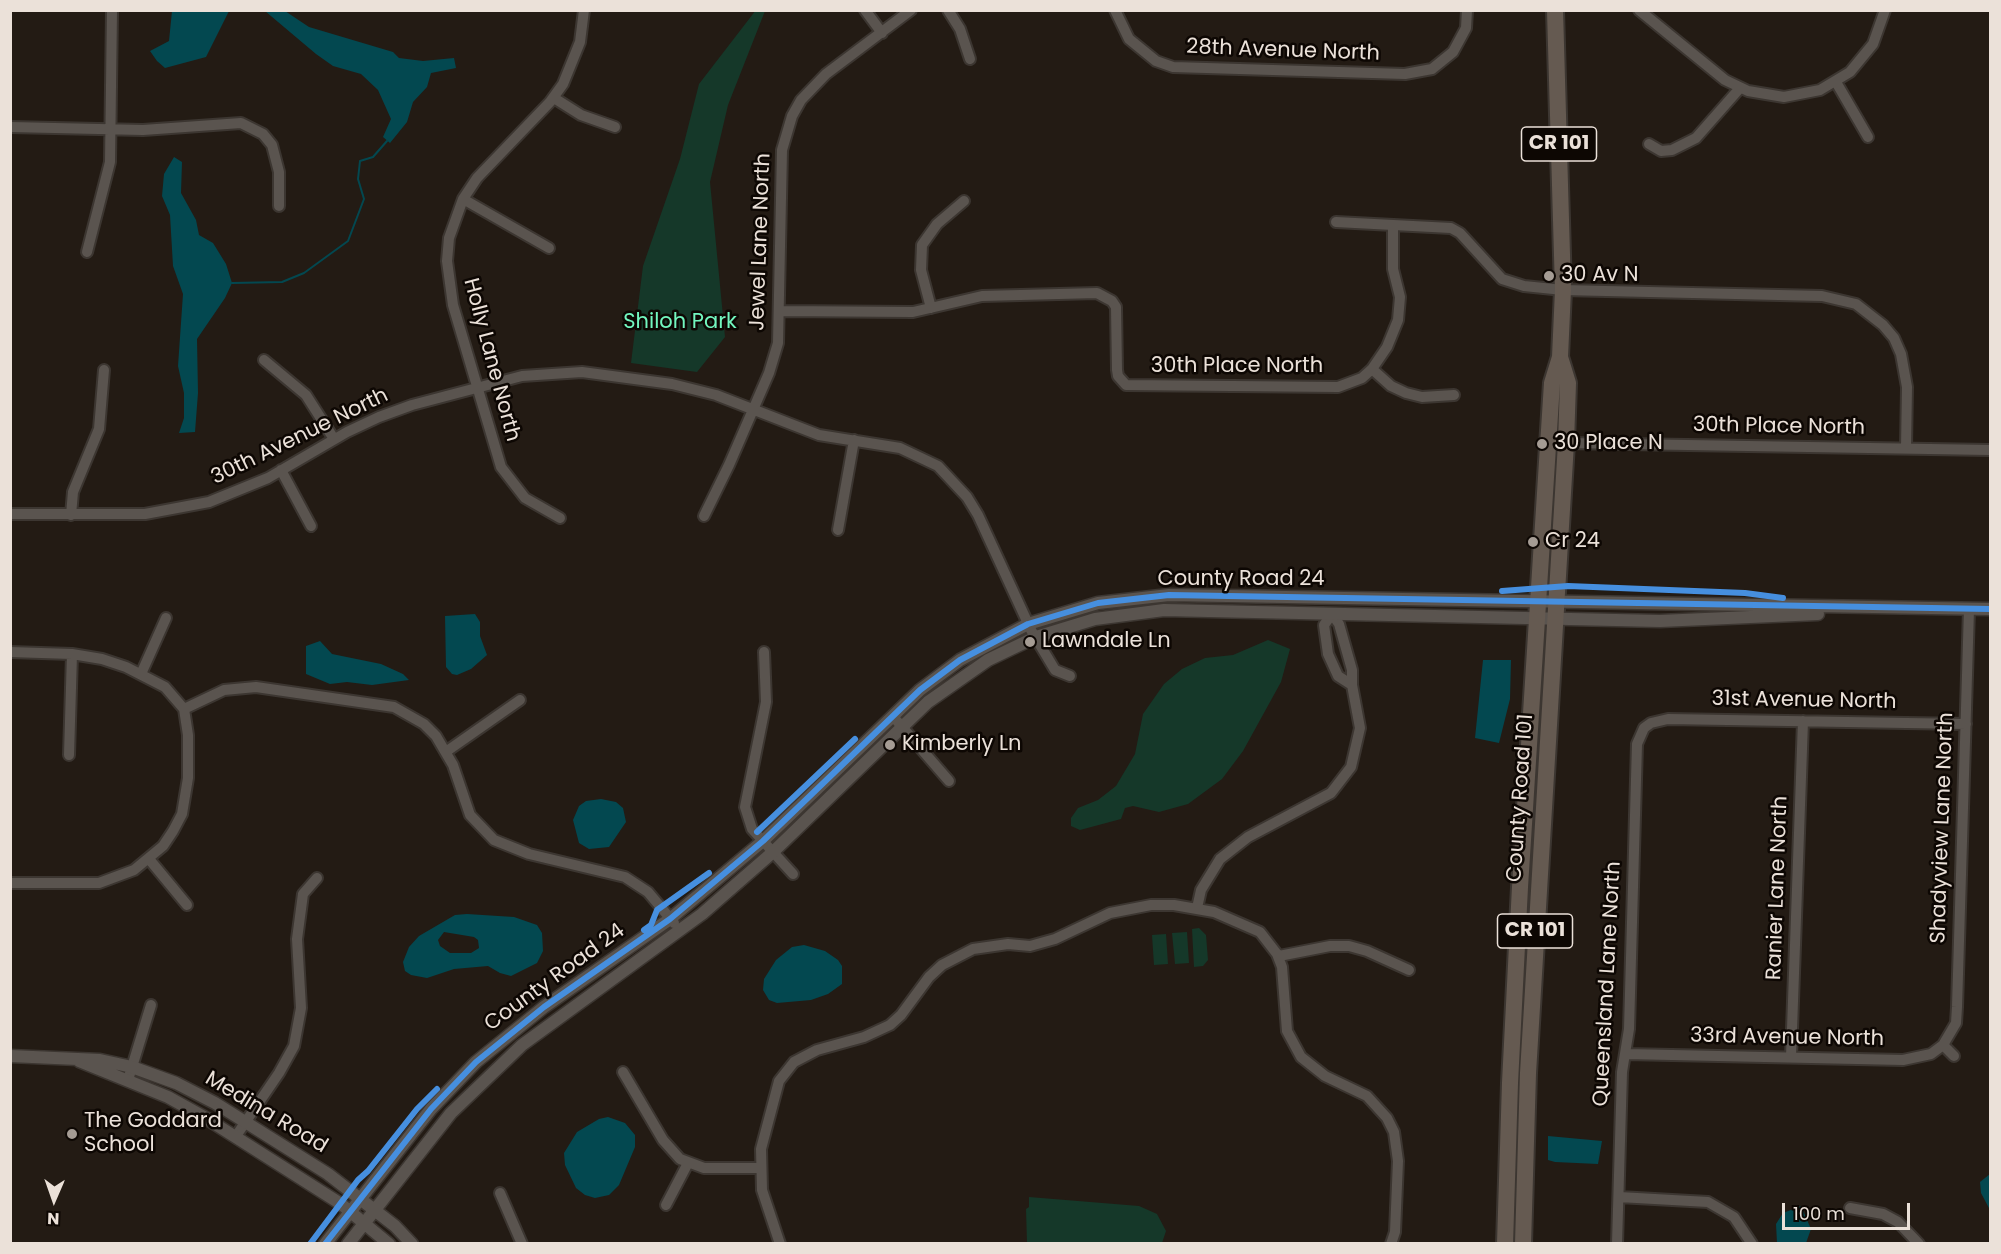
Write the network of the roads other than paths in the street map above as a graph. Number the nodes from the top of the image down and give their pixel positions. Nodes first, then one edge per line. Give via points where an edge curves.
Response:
1 (112, 10) edge
2 (584, 10) edge
3 (865, 10) edge
4 (911, 10) edge
5 (948, 10) edge
6 (1115, 10) edge
7 (1467, 10) edge
8 (1555, 10) edge
9 (1639, 10) edge
10 (1886, 10) edge
11 (882, 33) junction
12 (970, 59) dead end
13 (1836, 82) junction
14 (1740, 88) junction
15 (554, 98) junction
16 (10, 127) edge
17 (615, 127) dead end
18 (112, 129) junction
19 (1868, 137) dead end
20 (1649, 144) dead end
21 (463, 199) junction
22 (964, 201) dead end
23 (279, 206) dead end
24 (1336, 222) dead end
25 (1394, 225) junction
26 (549, 248) dead end
27 (87, 252) dead end
28 (1563, 290) junction
29 (931, 308) junction
30 (779, 311) junction
31 (1560, 357) junction
32 (264, 360) dead end
33 (1372, 369) junction
34 (104, 370) dead end
35 (477, 387) junction
36 (1454, 395) dead end
37 (753, 410) junction
38 (334, 439) junction
39 (854, 440) junction
40 (1566, 443) junction
41 (1905, 448) junction
42 (1990, 450) edge
43 (281, 470) junction
44 (10, 514) edge
45 (71, 515) junction
46 (704, 516) dead end
47 (560, 518) dead end
48 (311, 526) dead end
49 (838, 530) dead end
50 (1333, 596) junction
51 (1538, 601) junction
52 (1556, 601) junction
53 (1969, 609) junction
54 (1990, 609) edge
55 (1332, 614) junction
56 (166, 618) dead end
57 (1537, 619) junction
58 (1555, 619) junction
59 (1032, 630) junction
60 (10, 652) edge
61 (764, 652) dead end
62 (72, 654) junction
63 (141, 674) junction
64 (1070, 676) dead end
65 (1352, 686) junction
66 (520, 700) dead end
67 (184, 709) junction
68 (892, 716) junction
69 (1803, 721) junction
70 (1966, 723) junction
71 (903, 726) junction
72 (1644, 728) joint
73 (447, 751) junction
74 (69, 755) dead end
75 (949, 781) dead end
76 (763, 841) junction
77 (773, 852) junction
78 (149, 860) junction
79 (793, 874) dead end
80 (317, 878) dead end
81 (10, 883) edge
82 (187, 905) dead end
83 (1197, 908) junction
84 (670, 919) junction
85 (681, 930) junction
86 (1279, 956) junction
87 (1409, 970) dead end
88 (151, 1005) dead end
89 (1943, 1045) junction
90 (1626, 1054) junction
91 (10, 1056) edge
92 (1954, 1056) dead end
93 (1791, 1057) junction
94 (78, 1060) junction
95 (132, 1067) junction
96 (623, 1072) dead end
97 (128, 1080) junction
98 (245, 1121) junction
99 (236, 1136) junction
100 (688, 1163) junction
101 (760, 1168) junction
102 (500, 1193) dead end
103 (1619, 1197) junction
104 (360, 1199) junction
105 (666, 1205) dead end
106 (1850, 1208) dead end
107 (374, 1209) junction
108 (351, 1212) junction
109 (365, 1222) junction
110 (325, 1244) edge
111 (348, 1244) edge
112 (389, 1244) edge
113 (412, 1244) edge
114 (522, 1244) edge
115 (780, 1244) edge
116 (1391, 1244) edge
117 (1505, 1244) edge
118 (1523, 1244) edge
119 (1617, 1244) edge
120 (1752, 1244) edge
121 (1919, 1244) edge

1 - 18 street
2 - 15 street, Holly Lane North via 573,64
3 - 11 street
4 - 11 street, Jewel Lane North
5 - 12 street via 960,29
6 - 7 street, 28th Avenue North via 1129,39 1156,61 1173,68 1405,74 1432,69 1453,52 1466,28
8 - 28 main road, County Road 101 / CR 101
9 - 14 street
10 - 13 street via 1874,44
11 - 30 street, Jewel Lane North via 812,86 792,116 782,150
13 - 14 street via 1820,90 1784,97
13 - 19 street
14 - 20 street via 1696,138 1672,150 1661,151
15 - 17 street via 581,115
15 - 21 street, Holly Lane North via 491,162
16 - 18 street
18 - 23 street via 222,122 252,126 272,146 278,165
18 - 27 street via 107,177
21 - 26 street
21 - 35 street, Holly Lane North via 447,261 453,305
22 - 29 street via 932,229 922,245 921,270
24 - 25 street
25 - 28 street via 1451,228 1502,279
25 - 33 street via 1393,269 1401,309 1387,347
28 - 31 main road, County Road 101 / CR 101
28 - 41 street via 1822,296 1856,304 1883,325 1901,354 1907,387
29 - 30 street via 906,312
29 - 33 street, 30th Place North via 982,296 1097,294 1112,300 1118,315 1117,370 1122,381 1132,386 1325,388 1350,383
30 - 37 street, Jewel Lane North via 774,358
31 - 40 main road, County Road 101 / CR 101 via 1568,383
31 - 51 main road, County Road 101 / CR 101 via 1552,383
32 - 38 street via 306,395
33 - 36 street via 1406,393
34 - 45 street via 99,429 73,492
35 - 37 street, 30th Avenue North via 522,376 582,372 694,388
35 - 38 street, 30th Avenue North via 401,409
35 - 47 street, Holly Lane North via 501,467 525,498
37 - 39 street, 30th Avenue North via 802,429
37 - 46 street, Jewel Lane North
38 - 43 street, 30th Avenue North
39 - 49 street
39 - 59 street, 30th Avenue North via 920,455 954,480 978,515
40 - 41 street, 30th Place North
40 - 52 main road, County Road 101 / CR 101
41 - 42 street, 30th Place North
43 - 45 street, 30th Avenue North via 238,492 177,510
43 - 48 street
44 - 45 street, 30th Avenue North
50 - 51 street, County Road 24
50 - 55 street
50 - 59 street, County Road 24 via 1139,597 1098,603
51 - 52 street, County Road 24
51 - 57 main road, County Road 101 / CR 101
52 - 53 street, County Road 24
52 - 58 main road, County Road 101 / CR 101
53 - 54 street, County Road 24
53 - 58 street, County Road 24 via 1660,621
53 - 70 street, Shadyview Lane North
55 - 57 street, County Road 24
55 - 59 street, County Road 24 via 1164,610
55 - 65 street via 1339,624 1352,670
55 - 65 street via 1324,625 1327,648 1338,676
56 - 63 street
57 - 58 street, County Road 24
57 - 117 main road, County Road 101 / CR 101 via 1509,1083
58 - 118 main road, County Road 101 / CR 101 via 1528,1073
59 - 64 street, 30th Avenue North via 1055,670
59 - 68 street, County Road 24 via 960,660
59 - 71 street, County Road 24 via 957,680
60 - 62 street
61 - 76 street via 766,702 745,807 752,829
62 - 63 street via 102,659
62 - 74 street
63 - 67 street via 165,687
65 - 83 street via 1360,728 1352,767 1318,801 1233,847 1209,874
66 - 73 street
67 - 73 street via 224,690 256,687 394,707 424,724
67 - 78 street via 188,735 186,797 174,831
68 - 71 street
68 - 76 street, County Road 24
69 - 70 street, 31st Avenue North
69 - 72 street, 31st Avenue North via 1668,719
69 - 93 street, Ranier Lane North
70 - 89 street, Shadyview Lane North via 1958,1007 1956,1023
71 - 75 street
71 - 77 street, County Road 24
72 - 90 street, Queensland Lane North via 1637,744
73 - 84 street via 470,815 494,840 520,851 625,877 648,892
76 - 77 street
76 - 84 street, County Road 24
77 - 79 street
77 - 85 street, County Road 24
78 - 81 street via 99,883
78 - 82 street
80 - 98 street via 303,894 297,939 301,1008 294,1046
83 - 86 street via 1248,924 1260,932
83 - 101 street via 1174,905 1130,909 1091,920 1030,946 990,945 957,956 929,977 890,1024 871,1035 806,1055 786,1071 764,1129
84 - 85 street
84 - 104 street, County Road 24 via 544,1007 475,1063 431,1109
85 - 107 street, County Road 24 via 522,1045 482,1080
86 - 87 street via 1349,946
86 - 116 street via 1287,1031 1300,1057 1324,1076 1367,1096 1394,1132 1398,1171
88 - 95 street
89 - 92 street
89 - 93 street, 33rd Avenue North via 1919,1058 1903,1060
90 - 93 street, 33rd Avenue North
90 - 103 street, Queensland Lane North via 1622,1072
91 - 94 street, Medina Road
94 - 95 street, Medina Road
94 - 97 street, Medina Road
95 - 97 street
95 - 98 street, Medina Road via 176,1083
96 - 100 street via 663,1140
97 - 99 street, Medina Road via 168,1097
98 - 99 street
98 - 104 street, Medina Road
99 - 108 street, Medina Road
100 - 101 street via 716,1169
100 - 105 street
101 - 115 street
102 - 114 street
103 - 119 street, Queensland Lane North
103 - 120 street via 1708,1202 1734,1217
104 - 107 street, Medina Road
104 - 108 street, County Road 24
106 - 121 street via 1883,1214 1904,1227
107 - 109 street, County Road 24
107 - 113 street, Medina Road
108 - 109 street, Medina Road
108 - 110 street, County Road 24
109 - 111 street, County Road 24
109 - 112 street, Medina Road

